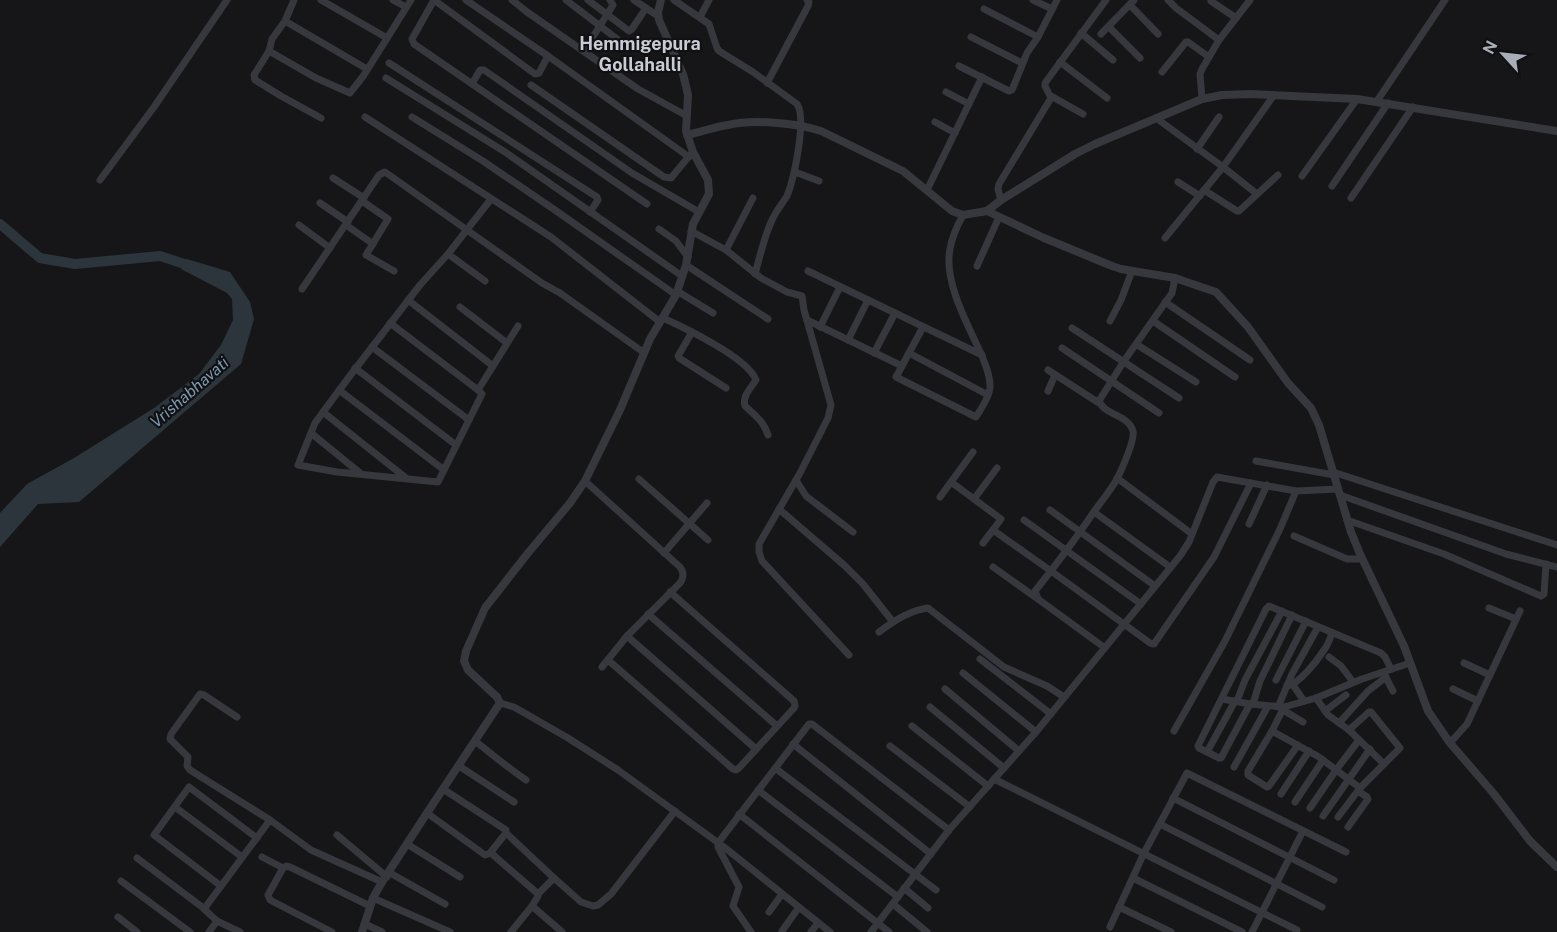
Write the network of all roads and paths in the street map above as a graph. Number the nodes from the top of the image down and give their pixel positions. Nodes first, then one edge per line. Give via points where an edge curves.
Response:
1 (227, 0) edge
2 (294, 0) edge
3 (321, 0) edge
4 (393, 0) edge
5 (411, 0) edge
6 (434, 0) edge
7 (466, 0) edge
8 (513, 0) edge
9 (566, 0) edge
10 (588, 0) edge
11 (610, 0) edge
12 (634, 0) edge
13 (661, 0) edge
14 (674, 0) edge
15 (709, 0) edge
16 (807, 0) edge
17 (1033, 0) edge
18 (1057, 0) edge
19 (1106, 0) edge
20 (1168, 0) edge
21 (1250, 0) edge
22 (1445, 0) edge
23 (1132, 2) edge
24 (1211, 2) dead end
25 (406, 7) junction
26 (646, 8) junction
27 (984, 9) dead end
28 (1052, 9) junction
29 (608, 14) junction
30 (658, 16) junction
31 (700, 17) junction
32 (1236, 18) junction
33 (285, 21) junction
34 (600, 26) junction
35 (1109, 27) junction
36 (1081, 33) junction
37 (1101, 34) dead end
38 (1158, 34) dead end
39 (971, 37) dead end
40 (1038, 37) junction
41 (387, 38) junction
42 (1219, 40) junction
43 (621, 42) dead end
44 (268, 51) junction
45 (584, 51) junction
46 (548, 56) junction
47 (1209, 57) junction
48 (1140, 58) dead end
49 (1113, 60) dead end
50 (1060, 62) junction
51 (389, 63) dead end
52 (1022, 63) junction
53 (959, 66) dead end
54 (367, 69) junction
55 (1162, 72) dead end
56 (982, 77) junction
57 (386, 78) dead end
58 (767, 83) junction
59 (472, 84) junction
60 (531, 85) dead end
61 (945, 92) dead end
62 (1274, 95) junction
63 (1051, 96) junction
64 (1107, 98) dead end
65 (1202, 99) junction
66 (1357, 99) junction
67 (1377, 101) junction
68 (1388, 103) junction
69 (969, 104) junction
70 (1413, 107) junction
71 (1083, 114) dead end
72 (687, 116) junction
73 (365, 117) dead end
74 (411, 117) dead end
75 (1219, 117) dead end
76 (321, 118) dead end
77 (1156, 118) junction
78 (935, 122) dead end
79 (801, 125) junction
80 (1557, 131) edge
81 (955, 133) junction
82 (687, 135) junction
83 (1197, 148) junction
84 (691, 155) junction
85 (1223, 167) junction
86 (795, 172) junction
87 (1278, 175) dead end
88 (1302, 176) dead end
89 (333, 178) dead end
90 (100, 180) dead end
91 (819, 181) dead end
92 (1178, 182) dead end
93 (1332, 186) dead end
94 (927, 190) junction
95 (1202, 193) junction
96 (1257, 194) junction
97 (753, 198) dead end
98 (1351, 198) dead end
99 (363, 199) junction
100 (491, 199) junction
101 (1001, 200) junction
102 (320, 203) dead end
103 (647, 204) dead end
104 (987, 211) junction
105 (590, 212) junction
106 (699, 212) junction
107 (963, 215) junction
108 (999, 217) junction
109 (347, 223) junction
110 (299, 225) dead end
111 (467, 229) junction
112 (659, 229) dead end
113 (691, 231) junction
114 (1166, 238) dead end
115 (374, 244) junction
116 (330, 248) junction
117 (726, 250) junction
118 (448, 254) junction
119 (687, 261) junction
120 (977, 266) dead end
121 (394, 271) dead end
122 (808, 271) dead end
123 (1132, 271) junction
124 (755, 274) junction
125 (682, 276) junction
126 (1175, 278) junction
127 (485, 280) dead end
128 (840, 287) junction
129 (302, 289) dead end
130 (676, 293) junction
131 (408, 300) junction
132 (868, 300) junction
133 (1165, 302) junction
134 (460, 307) dead end
135 (713, 313) dead end
136 (895, 313) junction
137 (768, 319) dead end
138 (662, 320) junction
139 (807, 320) junction
140 (1110, 321) dead end
141 (1153, 321) junction
142 (390, 323) junction
143 (518, 326) dead end
144 (820, 327) junction
145 (923, 327) junction
146 (1072, 328) dead end
147 (692, 332) junction
148 (848, 340) junction
149 (507, 344) junction
150 (1136, 344) junction
151 (372, 347) junction
152 (1062, 348) dead end
153 (643, 352) junction
154 (874, 353) junction
155 (909, 353) junction
156 (982, 356) junction
157 (1250, 360) dead end
158 (1124, 361) junction
159 (493, 366) junction
160 (902, 366) junction
161 (355, 368) junction
162 (1048, 370) dead end
163 (1055, 375) junction
164 (1235, 376) dead end
165 (1112, 380) junction
166 (1196, 382) dead end
167 (726, 388) dead end
168 (339, 390) junction
169 (478, 390) junction
170 (1048, 391) dead end
171 (988, 395) junction
172 (1179, 398) dead end
173 (1099, 403) junction
174 (323, 412) junction
175 (1159, 413) dead end
176 (469, 420) junction
177 (310, 433) junction
178 (768, 435) dead end
179 (456, 445) junction
180 (973, 452) dead end
181 (1256, 460) dead end
182 (997, 468) dead end
183 (444, 470) junction
184 (1334, 473) junction
185 (361, 474) junction
186 (1117, 478) junction
187 (407, 479) junction
188 (639, 479) dead end
189 (796, 480) junction
190 (585, 481) junction
191 (951, 482) junction
192 (1251, 483) junction
193 (1267, 485) junction
194 (1296, 491) junction
195 (1339, 492) junction
196 (940, 497) dead end
197 (974, 499) junction
198 (707, 503) dead end
199 (779, 509) junction
200 (1050, 510) dead end
201 (1094, 512) junction
202 (1024, 520) dead end
203 (1347, 520) junction
204 (689, 524) junction
205 (1250, 524) dead end
206 (993, 530) junction
207 (853, 532) dead end
208 (1080, 532) junction
209 (1192, 534) junction
210 (1294, 536) dead end
211 (708, 540) dead end
212 (983, 543) dead end
213 (1557, 545) edge
214 (1067, 550) junction
215 (664, 553) junction
216 (1362, 559) junction
217 (1546, 564) junction
218 (993, 567) dead end
219 (1170, 567) junction
220 (1557, 567) edge
221 (1052, 571) junction
222 (1155, 586) junction
223 (670, 592) junction
224 (1038, 599) junction
225 (1141, 604) junction
226 (1489, 608) dead end
227 (1282, 610) junction
228 (1520, 611) dead end
229 (648, 614) junction
230 (1292, 615) junction
231 (1516, 619) junction
232 (1306, 621) junction
233 (893, 622) junction
234 (1124, 624) junction
235 (1318, 627) junction
236 (879, 633) dead end
237 (1332, 633) junction
238 (627, 636) junction
239 (1105, 648) junction
240 (849, 655) dead end
241 (1329, 657) dead end
242 (608, 660) junction
243 (980, 660) dead end
244 (1410, 663) junction
245 (1464, 663) dead end
246 (602, 667) dead end
247 (1386, 672) junction
248 (963, 674) dead end
249 (1490, 675) junction
250 (1276, 680) dead end
251 (1353, 682) junction
252 (1290, 686) junction
253 (945, 689) dead end
254 (1453, 689) dead end
255 (1393, 691) dead end
256 (1346, 695) dead end
257 (1065, 697) junction
258 (1316, 698) junction
259 (1222, 699) junction
260 (1236, 701) junction
261 (1304, 701) junction
262 (1478, 701) junction
263 (500, 704) junction
264 (1252, 704) junction
265 (1268, 706) junction
266 (930, 707) dead end
267 (1282, 708) junction
268 (1325, 711) junction
269 (1051, 714) junction
270 (237, 717) dead end
271 (1303, 722) dead end
272 (1339, 723) junction
273 (777, 726) junction
274 (912, 726) dead end
275 (1349, 730) junction
276 (1174, 731) dead end
277 (1272, 731) junction
278 (1036, 732) junction
279 (1359, 740) junction
280 (475, 741) junction
281 (1450, 743) junction
282 (793, 744) junction
283 (1298, 745) junction
284 (890, 746) dead end
285 (756, 749) junction
286 (1370, 749) junction
287 (1019, 751) junction
288 (1310, 751) junction
289 (1207, 752) junction
290 (1323, 760) junction
291 (1384, 764) junction
292 (459, 765) junction
293 (1234, 767) dead end
294 (775, 768) junction
295 (1004, 768) junction
296 (1336, 770) junction
297 (994, 779) junction
298 (1348, 779) junction
299 (526, 780) dead end
300 (988, 786) junction
301 (443, 789) junction
302 (758, 790) junction
303 (1359, 790) junction
304 (1281, 794) dead end
305 (1173, 798) junction
306 (514, 802) dead end
307 (1295, 802) dead end
308 (175, 807) junction
309 (970, 807) junction
310 (1310, 808) dead end
311 (675, 812) junction
312 (427, 813) junction
313 (739, 814) junction
314 (1323, 816) dead end
315 (1338, 817) dead end
316 (270, 820) junction
317 (1160, 824) junction
318 (1348, 827) dead end
319 (949, 830) junction
320 (1303, 831) junction
321 (506, 833) junction
322 (337, 835) dead end
323 (257, 838) junction
324 (718, 843) junction
325 (407, 844) junction
326 (1346, 852) dead end
327 (490, 853) junction
328 (1144, 853) junction
329 (931, 854) junction
330 (242, 857) junction
331 (262, 857) dead end
332 (1290, 857) junction
333 (137, 858) dead end
334 (1557, 867) edge
335 (283, 868) junction
336 (915, 874) junction
337 (460, 876) dead end
338 (386, 877) junction
339 (554, 878) junction
340 (1133, 878) junction
341 (1335, 880) dead end
342 (121, 881) dead end
343 (1277, 883) junction
344 (221, 886) junction
345 (904, 888) junction
346 (936, 890) dead end
347 (538, 894) junction
348 (782, 894) junction
349 (898, 897) junction
350 (372, 902) junction
351 (445, 904) dead end
352 (893, 904) junction
353 (532, 906) junction
354 (799, 907) junction
355 (1119, 907) junction
356 (1322, 907) dead end
357 (928, 908) dead end
358 (206, 910) junction
359 (769, 912) dead end
360 (1262, 913) junction
361 (118, 917) dead end
362 (217, 921) junction
363 (818, 923) junction
364 (878, 923) junction
365 (1110, 927) dead end
366 (363, 928) edge
367 (1297, 930) dead end
368 (560, 931) edge
369 (782, 931) edge
370 (137, 932) edge
371 (190, 932) edge
372 (209, 932) edge
373 (240, 932) edge
374 (332, 932) edge
375 (382, 932) edge
376 (450, 932) edge
377 (511, 932) edge
378 (750, 932) edge
379 (811, 932) edge
380 (830, 932) edge
381 (871, 932) edge
382 (889, 932) edge
383 (927, 932) edge
384 (1171, 932) edge
385 (1242, 932) edge
386 (1252, 932) edge

1 - 90 street
2 - 33 street
3 - 41 street
4 - 25 street
5 - 25 street
6 - 46 street via 537,74
6 - 59 street via 412,42
7 - 46 street
8 - 45 street
9 - 34 street
10 - 29 street
11 - 29 street via 613,5
12 - 26 street
13 - 30 street
14 - 31 street
15 - 31 street
16 - 58 street via 808,6
17 - 28 street
18 - 28 street
19 - 36 street
20 - 42 street
21 - 32 street
22 - 67 street
23 - 35 street
23 - 38 street
24 - 32 street
25 - 41 street
26 - 29 street via 628,31
26 - 30 street
27 - 40 street
28 - 40 street
29 - 34 street
30 - 72 street via 683,74
31 - 58 street via 711,25 718,50
32 - 42 street
33 - 44 street
33 - 54 street
34 - 43 street
34 - 45 street
35 - 37 street
35 - 48 street
36 - 49 street
36 - 50 street
39 - 52 street
40 - 52 street
41 - 54 street
42 - 47 street
44 - 54 street via 350,93
44 - 76 street via 255,80
45 - 72 street via 638,89
46 - 84 street
47 - 55 street via 1186,42
47 - 65 street via 1200,74
50 - 63 street via 1044,85
50 - 64 street
51 - 105 street via 597,197
52 - 56 street via 1012,90
53 - 56 street
56 - 69 street
57 - 105 street
58 - 79 street via 798,106
59 - 103 street
59 - 106 street via 480,70 484,70 632,173
60 - 84 street via 664,177 672,178
61 - 69 street
62 - 65 street
62 - 66 street
62 - 85 street
63 - 71 street
63 - 101 street via 999,184
65 - 77 street
66 - 67 street
66 - 88 street
67 - 68 street
68 - 70 street
68 - 93 street
69 - 81 street
70 - 80 street
70 - 98 street
72 - 82 street
73 - 100 street
74 - 130 street
75 - 83 street
77 - 83 street
77 - 101 street via 1075,154
78 - 81 street
79 - 82 street via 730,124
79 - 86 street
79 - 94 street via 892,165
81 - 94 street
82 - 84 street
83 - 85 street
84 - 106 street via 709,184 709,194
85 - 95 street
85 - 96 street
86 - 91 street
86 - 124 street via 771,221
87 - 96 street
89 - 99 street
92 - 95 street
94 - 107 street
95 - 96 street via 1237,211
95 - 114 street
97 - 117 street
99 - 109 street
99 - 111 street via 385,172
99 - 115 street via 388,219
100 - 111 street
100 - 138 street via 551,237
101 - 104 street
102 - 109 street
104 - 107 street
104 - 108 street
105 - 125 street
106 - 113 street
107 - 156 street via 953,236 949,269 963,315
108 - 120 street
108 - 123 street via 1095,260
109 - 115 street
109 - 116 street
110 - 116 street
111 - 118 street
111 - 153 street
112 - 119 street via 676,241
113 - 117 street
113 - 119 street
115 - 121 street via 366,255
116 - 129 street
117 - 124 street
118 - 127 street
118 - 131 street
119 - 125 street
119 - 137 street
122 - 128 street
123 - 126 street
123 - 140 street
124 - 139 street via 802,296
125 - 130 street
126 - 133 street
126 - 184 street via 1215,292 1248,327 1311,408
128 - 132 street
128 - 144 street
130 - 135 street
130 - 138 street
131 - 142 street
131 - 159 street
132 - 136 street
132 - 148 street
133 - 141 street
133 - 157 street
134 - 149 street
136 - 145 street
136 - 154 street
138 - 147 street
138 - 153 street
139 - 144 street
139 - 189 street via 831,405
141 - 150 street
141 - 164 street
142 - 151 street
142 - 169 street
143 - 149 street
144 - 148 street
145 - 155 street
145 - 156 street
146 - 158 street
147 - 167 street via 679,358
147 - 178 street via 716,345 754,376 756,380 744,403
148 - 154 street
149 - 159 street
150 - 158 street
150 - 166 street
151 - 161 street
151 - 176 street
152 - 165 street
153 - 190 street
154 - 160 street
155 - 160 street
155 - 171 street
156 - 171 street via 990,382
158 - 165 street
158 - 172 street
159 - 169 street
160 - 171 street via 896,376 976,417
161 - 168 street
161 - 179 street
162 - 163 street
163 - 170 street
163 - 173 street
165 - 173 street
165 - 175 street
168 - 174 street
168 - 183 street
169 - 176 street via 482,394
173 - 186 street via 1133,432
174 - 177 street
174 - 187 street
176 - 179 street
177 - 185 street
177 - 185 street via 298,465
179 - 183 street
180 - 191 street
181 - 184 street
182 - 197 street
183 - 187 street via 438,482
184 - 195 street
184 - 213 street
185 - 187 street
186 - 201 street
186 - 209 street
188 - 204 street
189 - 199 street
189 - 207 street via 806,496
190 - 215 street
190 - 263 street via 485,608 466,651 464,661 468,670
191 - 196 street
191 - 197 street
192 - 193 street
192 - 209 street via 1217,477
192 - 234 street via 1220,547 1156,642 1150,643
193 - 194 street
193 - 205 street
194 - 195 street
194 - 276 street via 1225,641
195 - 203 street
195 - 217 street via 1506,554
197 - 206 street via 1001,519
198 - 204 street
199 - 233 street via 844,565
199 - 240 street via 759,544 760,557
200 - 208 street
201 - 208 street
201 - 219 street
202 - 214 street
203 - 216 street
203 - 217 street via 1444,554 1541,596
204 - 211 street
204 - 215 street
206 - 212 street
206 - 221 street
208 - 214 street
208 - 222 street
209 - 219 street
210 - 216 street via 1347,559
214 - 221 street
214 - 225 street
215 - 223 street via 683,575
216 - 244 street
217 - 220 street
218 - 224 street
219 - 222 street
221 - 224 street via 1035,591
221 - 234 street
222 - 225 street
223 - 229 street
223 - 273 street via 792,699 794,708
224 - 239 street
225 - 234 street
226 - 231 street
227 - 230 street
227 - 259 street via 1271,606 1266,609
227 - 260 street
228 - 231 street
229 - 238 street
229 - 273 street
230 - 232 street
230 - 264 street
231 - 249 street
232 - 235 street
232 - 250 street
233 - 236 street
233 - 257 street via 928,608 1004,667
234 - 239 street
235 - 237 street
235 - 252 street
237 - 247 street via 1381,653
237 - 252 street via 1315,663
238 - 242 street
238 - 285 street
239 - 257 street
241 - 251 street
242 - 246 street
242 - 285 street via 733,769 739,768
243 - 269 street
244 - 247 street
244 - 281 street via 1428,711
245 - 249 street
247 - 251 street
247 - 255 street
247 - 272 street
248 - 278 street
249 - 262 street
251 - 258 street
252 - 261 street
252 - 267 street
253 - 287 street
254 - 262 street
256 - 268 street
257 - 269 street
258 - 261 street
258 - 268 street
259 - 260 street
259 - 289 street via 1198,746
260 - 264 street
260 - 289 street
261 - 267 street
262 - 281 street via 1467,724
263 - 280 street
263 - 311 street via 514,707 568,738
264 - 265 street
264 - 289 street via 1221,758
265 - 267 street
265 - 293 street
266 - 295 street
267 - 271 street
267 - 277 street
268 - 272 street
269 - 278 street
270 - 316 street via 200,694 170,739 188,757 190,770
272 - 275 street
273 - 285 street
274 - 300 street
275 - 279 street
275 - 291 street via 1371,712 1400,748
277 - 283 street
277 - 283 street via 1247,774 1267,787
278 - 287 street
279 - 286 street
279 - 296 street
280 - 292 street
280 - 299 street
281 - 334 street via 1530,841
282 - 294 street
282 - 319 street via 812,724
282 - 329 street
283 - 288 street
284 - 309 street
286 - 291 street
286 - 298 street
287 - 295 street
288 - 290 street
288 - 304 street
290 - 296 street
290 - 307 street
291 - 303 street
292 - 301 street
292 - 306 street
294 - 302 street
294 - 336 street
295 - 297 street
296 - 298 street
296 - 310 street
297 - 300 street
297 - 328 street
298 - 303 street
298 - 314 street
300 - 309 street
301 - 312 street
301 - 321 street
302 - 313 street
302 - 349 street
303 - 315 street
303 - 318 street via 1368,799
305 - 317 street
305 - 320 street via 1188,773
305 - 332 street
308 - 323 street via 189,787
308 - 330 street
308 - 344 street via 154,835
309 - 319 street
311 - 324 street
311 - 339 street via 598,905 581,902
312 - 325 street
312 - 327 street via 486,856
313 - 324 street
313 - 364 street
316 - 323 street
316 - 338 street via 311,850
317 - 328 street
317 - 343 street
319 - 329 street
320 - 326 street
320 - 332 street
321 - 327 street
321 - 339 street
322 - 338 street
323 - 330 street
324 - 348 street
324 - 378 street via 739,887 733,906
325 - 337 street
325 - 338 street
327 - 347 street
328 - 340 street
328 - 360 street
329 - 336 street
330 - 344 street
331 - 335 street
332 - 341 street
332 - 343 street
333 - 358 street
335 - 350 street via 290,867
335 - 374 street via 268,895 270,900
336 - 345 street
336 - 346 street
338 - 350 street
338 - 351 street
339 - 347 street
340 - 355 street
340 - 385 street
342 - 371 street
343 - 356 street
343 - 360 street
344 - 358 street
345 - 349 street
345 - 357 street
347 - 353 street
348 - 354 street
348 - 359 street
349 - 352 street
350 - 366 street
350 - 376 street
352 - 364 street
352 - 383 street
353 - 368 street
353 - 377 street
354 - 363 street
354 - 369 street
355 - 365 street
355 - 384 street
358 - 362 street
360 - 367 street
360 - 386 street
361 - 370 street
362 - 372 street
362 - 373 street
363 - 379 street
363 - 380 street
364 - 381 street
364 - 382 street
366 - 375 street

